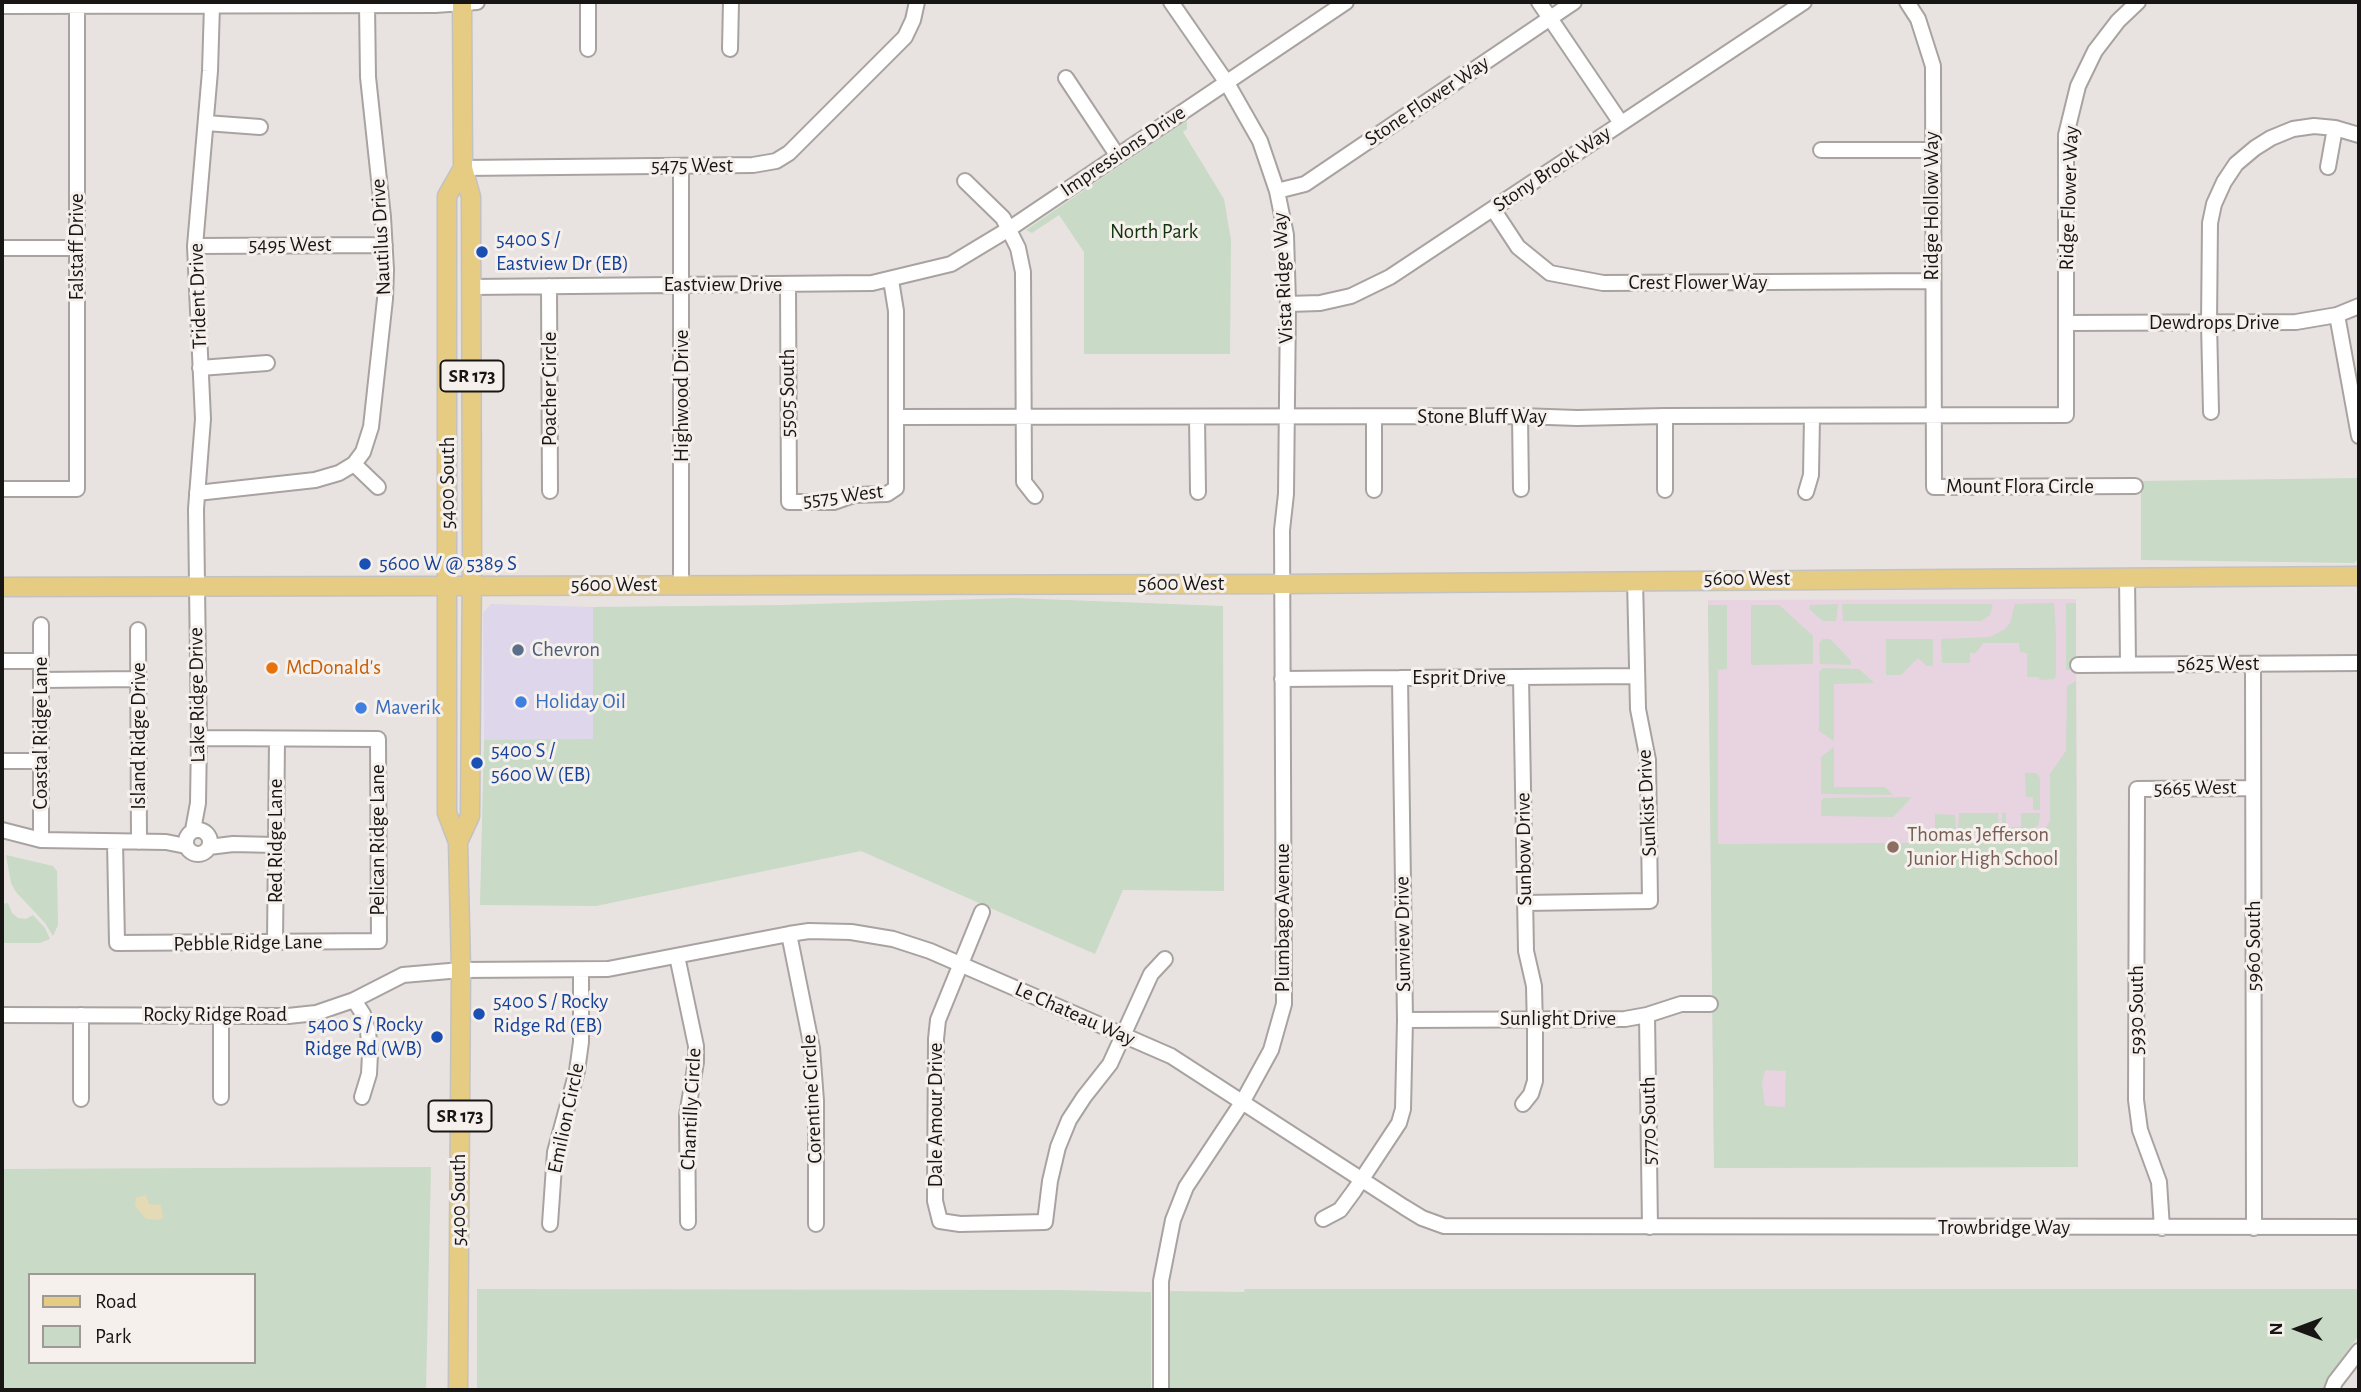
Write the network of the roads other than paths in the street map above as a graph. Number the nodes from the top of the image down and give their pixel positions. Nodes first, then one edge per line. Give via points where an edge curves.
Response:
1 (467, 2) edge
2 (588, 2) edge
3 (731, 2) edge
4 (917, 2) edge
5 (1171, 2) edge
6 (1346, 2) edge
7 (1539, 2) edge
8 (1574, 2) edge
9 (1804, 2) edge
10 (1907, 2) edge
11 (2138, 2) edge
12 (212, 5) junction
13 (367, 5) junction
14 (2, 6) edge
15 (77, 6) junction
16 (1550, 18) junction
17 (588, 49) dead end
18 (730, 49) dead end
19 (1066, 78) dead end
20 (1227, 83) junction
21 (206, 122) junction
22 (1621, 124) junction
23 (260, 127) dead end
24 (2335, 128) junction
25 (2359, 135) edge
26 (1821, 150) dead end
27 (1931, 150) junction
28 (1117, 155) junction
29 (681, 166) junction
30 (2328, 167) dead end
31 (463, 168) junction
32 (965, 181) dead end
33 (1277, 191) junction
34 (1493, 209) junction
35 (1009, 229) junction
36 (385, 245) junction
37 (195, 246) junction
38 (2, 248) edge
39 (78, 248) junction
40 (891, 280) junction
41 (1933, 281) junction
42 (788, 284) junction
43 (682, 285) junction
44 (550, 286) junction
45 (472, 287) junction
46 (1288, 304) junction
47 (2359, 306) edge
48 (2337, 315) junction
49 (2066, 323) junction
50 (2209, 323) junction
51 (267, 363) dead end
52 (200, 368) junction
53 (2211, 412) dead end
54 (2066, 415) joint
55 (1286, 416) junction
56 (1374, 416) junction
57 (1520, 416) junction
58 (1665, 416) junction
59 (1933, 416) junction
60 (897, 417) junction
61 (1023, 417) junction
62 (1198, 417) junction
63 (1812, 417) junction
64 (2359, 436) edge
65 (354, 464) junction
66 (2135, 486) dead end
67 (378, 487) dead end
68 (2, 489) edge
69 (1521, 489) dead end
70 (1374, 490) dead end
71 (1665, 490) dead end
72 (551, 491) dead end
73 (1198, 492) dead end
74 (1806, 492) dead end
75 (197, 493) junction
76 (1035, 496) dead end
77 (789, 502) joint
78 (2359, 576) edge
79 (2127, 578) junction
80 (1635, 580) junction
81 (681, 584) junction
82 (1283, 584) junction
83 (447, 585) junction
84 (471, 585) junction
85 (196, 586) junction
86 (2, 587) edge
87 (41, 625) dead end
88 (138, 630) dead end
89 (2, 661) edge
90 (41, 661) junction
91 (2359, 663) edge
92 (2128, 664) junction
93 (2253, 664) junction
94 (2078, 665) dead end
95 (1636, 676) junction
96 (1400, 678) junction
97 (1521, 678) junction
98 (1282, 679) junction
99 (41, 680) junction
100 (139, 680) junction
101 (199, 737) junction
102 (276, 740) junction
103 (2, 761) edge
104 (41, 761) junction
105 (2253, 788) junction
106 (2137, 789) joint
107 (2, 830) edge
108 (198, 838) junction
109 (41, 840) junction
110 (114, 842) junction
111 (139, 842) junction
112 (458, 842) junction
113 (275, 845) junction
114 (1525, 903) junction
115 (982, 912) dead end
116 (789, 934) junction
117 (379, 941) joint
118 (275, 943) junction
119 (677, 956) junction
120 (1164, 959) dead end
121 (960, 965) junction
122 (461, 970) junction
123 (581, 970) junction
124 (354, 1000) junction
125 (1710, 1004) dead end
126 (2, 1015) edge
127 (81, 1015) junction
128 (1647, 1015) junction
129 (221, 1016) junction
130 (1534, 1019) junction
131 (1405, 1020) junction
132 (1124, 1035) junction
133 (221, 1097) dead end
134 (362, 1097) dead end
135 (81, 1099) dead end
136 (1243, 1101) junction
137 (1523, 1104) dead end
138 (1362, 1179) junction
139 (1323, 1219) dead end
140 (688, 1222) dead end
141 (550, 1224) dead end
142 (816, 1224) dead end
143 (1650, 1227) junction
144 (2359, 1227) edge
145 (2162, 1228) junction
146 (2254, 1228) junction
147 (2359, 1351) edge
148 (457, 1390) edge
149 (1161, 1390) edge
150 (2332, 1390) edge

1 - 13 street
1 - 31 main road, 5400 South / SR 173
2 - 17 street
3 - 18 street
4 - 29 street, 5475 West via 905,37 789,153 753,165
5 - 20 street, Vista Ridge Way
6 - 20 street, Impressions Drive
7 - 16 street
8 - 16 street, Stone Flower Way
9 - 22 street, Stony Brook Way
10 - 27 street, Ridge Hollow Way via 1922,29 1933,66
11 - 49 street, Ridge Flower Way via 2095,51 2078,86 2066,135
12 - 13 street
12 - 15 street
12 - 21 street, Trident Drive
13 - 36 street, Nautilus Drive via 368,77
14 - 15 street
15 - 39 street, Falstaff Drive
16 - 22 street
16 - 33 street, Stone Flower Way via 1305,184
19 - 28 street
20 - 28 street, Impressions Drive
20 - 33 street, Vista Ridge Way via 1260,141
21 - 23 street
21 - 37 street, Trident Drive
22 - 34 street, Stony Brook Way
24 - 25 street
24 - 30 street
24 - 50 street via 2293,129 2271,138 2236,164 2224,182 2210,223
26 - 27 street
27 - 41 street, Ridge Hollow Way
28 - 35 street, Impressions Drive
29 - 31 street, 5475 West
29 - 43 street, Highwood Drive
31 - 45 main road, 5400 South / SR 173 via 471,197
31 - 83 main road, 5400 South / SR 173 via 447,196
32 - 35 street
33 - 46 street, Vista Ridge Way via 1286,235
34 - 41 street, Crest Flower Way via 1518,247 1550,273 1603,283
34 - 46 street, Stony Brook Way via 1390,277 1351,296
35 - 40 street, Impressions Drive via 951,264
35 - 61 street via 1023,272
36 - 37 street, 5495 West
36 - 65 street, Nautilus Drive via 385,299 371,427
37 - 52 street, Trident Drive
38 - 39 street
39 - 68 street, Falstaff Drive via 77,489
40 - 42 street, Eastview Drive
40 - 60 street via 896,311
41 - 59 street, Ridge Hollow Way
42 - 43 street, Eastview Drive
42 - 77 street, 5505 South
43 - 44 street, Eastview Drive
43 - 81 street, Highwood Drive
44 - 45 street, Eastview Drive
44 - 72 street, Poacher Circle
45 - 84 main road, 5400 South / SR 173
46 - 55 street, Vista Ridge Way
47 - 48 street, Dewdrops Drive
48 - 50 street, Dewdrops Drive via 2296,322
48 - 64 street
49 - 50 street, Dewdrops Drive
49 - 54 street, Ridge Flower Way
50 - 53 street
51 - 52 street
52 - 75 street, Trident Drive via 203,419
54 - 59 street, Stone Bluff Way
55 - 56 street, Stone Bluff Way
55 - 62 street, Stone Bluff Way
55 - 82 street, Vista Ridge Way
56 - 57 street, Stone Bluff Way
56 - 70 street
57 - 58 street, Stone Bluff Way
57 - 69 street
58 - 63 street, Stone Bluff Way
58 - 71 street
59 - 63 street, Stone Bluff Way
59 - 66 street, Mount Flora Circle via 1934,487
60 - 61 street, Stone Bluff Way
60 - 77 street, 5575 West via 896,488 887,494 854,495 834,502
61 - 62 street, Stone Bluff Way
61 - 76 street via 1024,482
62 - 73 street
63 - 74 street via 1811,475
65 - 67 street
65 - 75 street via 326,478
75 - 85 street, Trident Drive
78 - 79 main road, 5600 West
79 - 80 main road, 5600 West
79 - 92 street
80 - 82 main road, 5600 West
80 - 95 street, Sunkist Drive
81 - 82 main road, 5600 West
81 - 84 main road, 5600 West
82 - 98 street, Plumbago Avenue
83 - 84 main road, 5600 West
83 - 85 main road, 5600 West
83 - 112 main road, 5400 South / SR 173 via 447,813
84 - 112 main road, 5400 South / SR 173 via 470,816
85 - 86 main road, 5600 West
85 - 101 street, Lake Ridge Drive
87 - 90 street, Coastal Ridge Lane
88 - 100 street, Island Ridge Drive
89 - 90 street
90 - 99 street, Coastal Ridge Lane
91 - 93 street, 5625 West
92 - 93 street, 5625 West
92 - 94 street, 5625 West
93 - 105 street, 5960 South
95 - 97 street, Esprit Drive
95 - 114 street, Sunkist Drive via 1648,760 1650,901
96 - 97 street, Esprit Drive
96 - 98 street, Esprit Drive
96 - 131 street, Sunview Drive
97 - 114 street, Sunbow Drive
98 - 136 street, Plumbago Avenue via 1284,1004 1271,1050
99 - 100 street
99 - 104 street, Coastal Ridge Lane
100 - 111 street, Island Ridge Drive
101 - 102 street
101 - 108 street, Lake Ridge Drive
102 - 113 street, Red Ridge Lane
102 - 117 street, Pelican Ridge Lane via 378,739
103 - 104 street
104 - 109 street, Coastal Ridge Lane
105 - 106 street, 5665 West
105 - 146 street, 5960 South
106 - 145 street, 5930 South via 2137,1100 2142,1138 2159,1182
107 - 109 street
108 - 111 street
108 - 113 street
109 - 110 street
110 - 111 street
110 - 118 street, Pebble Ridge Lane via 117,943
112 - 122 main road, 5400 South / SR 173
113 - 118 street, Red Ridge Lane
114 - 130 street, Sunbow Drive
115 - 121 street, Dale Amour Drive
116 - 119 street, Le Chateau Way
116 - 121 street, Le Chateau Way via 872,934 911,944
116 - 142 street, Corentine Circle via 812,1048
117 - 118 street, Pebble Ridge Lane
119 - 123 street, Le Chateau Way
119 - 140 street, Chantilly Circle via 696,1046 687,1115
120 - 132 street via 1151,974
121 - 132 street, Le Chateau Way
121 - 132 street, Dale Amour Drive via 943,1004 936,1040 935,1201 940,1221 1045,1222 1050,1181 1069,1120 1110,1064
122 - 123 street, Le Chateau Way
122 - 124 street, Rocky Ridge Road via 403,975
122 - 148 main road, 5400 South / SR 173
123 - 141 street, Emilion Circle via 581,1042 555,1152
124 - 129 street, Rocky Ridge Road via 316,1013
124 - 134 street via 363,1014 369,1043 369,1074
125 - 128 street, Sunlight Drive via 1681,1004
126 - 127 street, Rocky Ridge Road
127 - 129 street, Rocky Ridge Road
127 - 135 street
128 - 130 street, Sunlight Drive
128 - 143 street, 5770 South
129 - 133 street
130 - 131 street, Sunlight Drive
130 - 137 street, Sunbow Drive via 1535,1081
131 - 138 street, Sunview Drive via 1403,1109 1399,1123
132 - 136 street, Le Chateau Way via 1171,1056
136 - 138 street, Le Chateau Way
136 - 149 street, Plumbago Avenue via 1186,1187 1173,1220 1161,1281
138 - 139 street, Sunview Drive via 1339,1210
138 - 143 street, Le Chateau Way via 1422,1218 1444,1226
143 - 145 street, Trowbridge Way
144 - 146 street, Trowbridge Way
145 - 146 street, Trowbridge Way
147 - 150 street

